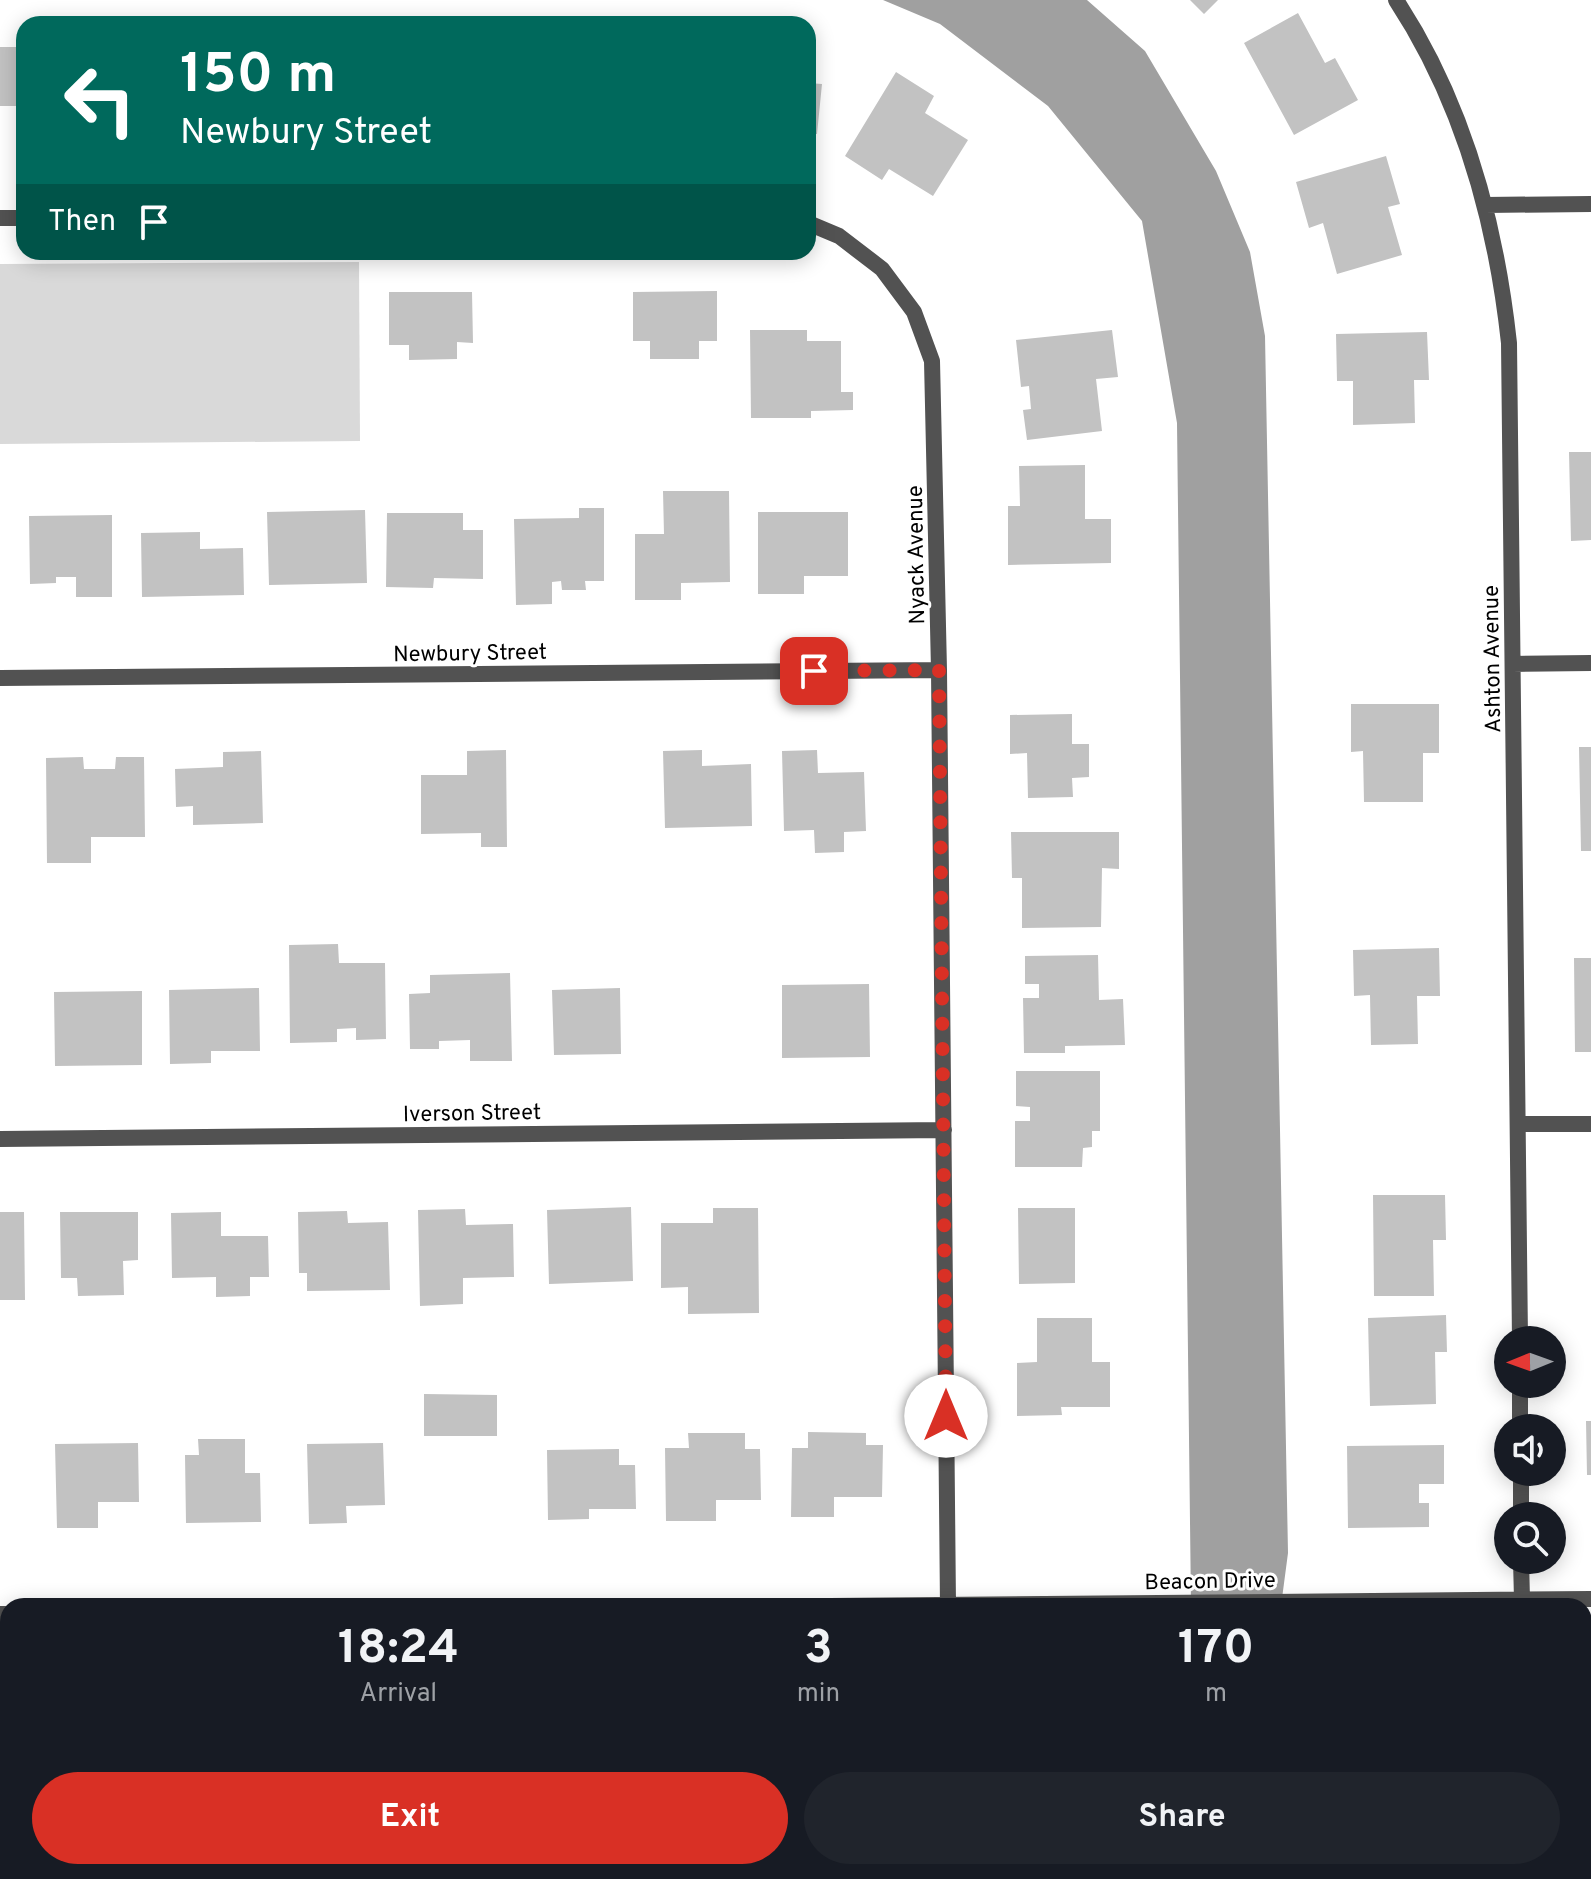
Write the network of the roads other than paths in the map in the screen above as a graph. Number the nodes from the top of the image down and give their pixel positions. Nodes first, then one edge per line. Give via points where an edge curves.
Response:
1 (1396, 0) edge
2 (1591, 204) edge
3 (1485, 205) junction
4 (816, 226) edge
5 (1591, 663) edge
6 (1513, 664) junction
7 (939, 670) junction
8 (0, 678) edge
9 (1518, 1124) junction
10 (1591, 1124) edge
11 (944, 1130) junction
12 (0, 1139) edge
13 (1520, 1326) edge
14 (1521, 1574) edge
15 (948, 1598) edge
16 (1522, 1598) edge

1 - 3 street, Ashton Avenue via 1450,104
2 - 3 street
3 - 6 street, Ashton Avenue via 1509,343
4 - 7 street, Nyack Avenue via 839,236 882,269 914,312 932,361
5 - 6 street
6 - 9 street, Ashton Avenue
7 - 8 street, Newbury Street
7 - 11 street, Nyack Avenue
9 - 10 street
9 - 13 street, Ashton Avenue
11 - 12 street, Iverson Street
11 - 15 street, Nyack Avenue
14 - 16 street

